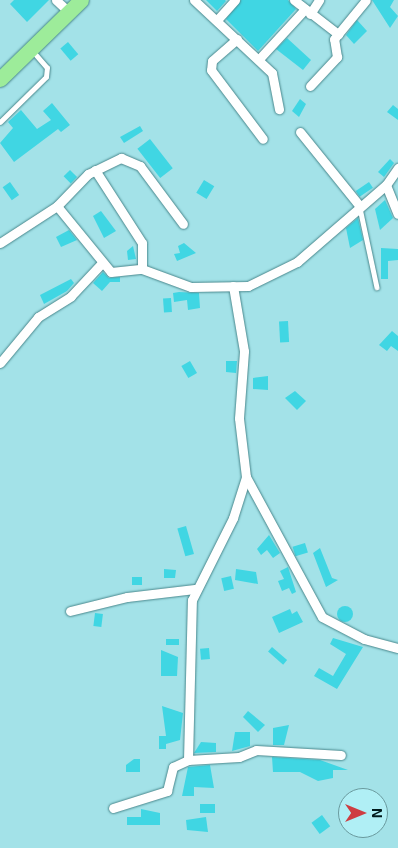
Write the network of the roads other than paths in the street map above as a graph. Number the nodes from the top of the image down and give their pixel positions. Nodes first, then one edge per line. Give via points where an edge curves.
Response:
1 (56, 0) edge
2 (81, 0) edge
3 (194, 0) edge
4 (235, 0) edge
5 (294, 0) edge
6 (319, 0) edge
7 (366, 0) edge
8 (308, 11) junction
9 (69, 12) junction
10 (217, 20) junction
11 (338, 34) junction
12 (237, 39) junction
13 (31, 50) junction
14 (259, 59) junction
15 (0, 79) edge
16 (310, 86) dead end
17 (279, 109) dead end
18 (0, 122) edge
19 (300, 132) dead end
20 (263, 139) dead end
21 (398, 168) edge
22 (96, 170) junction
23 (386, 185) junction
24 (359, 204) junction
25 (57, 206) junction
26 (398, 214) edge
27 (184, 224) dead end
28 (0, 243) edge
29 (101, 264) junction
30 (142, 269) junction
31 (233, 286) junction
32 (377, 287) dead end
33 (0, 363) edge
34 (246, 477) junction
35 (195, 589) junction
36 (70, 611) dead end
37 (398, 648) edge
38 (340, 754) dead end
39 (188, 760) junction
40 (113, 808) dead end

1 - 9 street
2 - 9 highway
3 - 10 street
4 - 10 street
5 - 8 street
6 - 8 street
7 - 11 street
8 - 11 street
8 - 14 street
9 - 13 highway
10 - 12 street
11 - 16 street via 334,41 337,57
12 - 14 street
12 - 20 street via 212,62 211,70
13 - 15 highway
13 - 18 lane via 47,68 46,77
14 - 17 street via 273,75
19 - 24 street
21 - 23 street
22 - 25 street
22 - 27 street via 121,158 137,164
22 - 30 street via 142,243
23 - 24 street
23 - 26 street
24 - 31 street via 297,262 255,283
24 - 32 lane
25 - 28 street
25 - 29 street via 77,225
29 - 30 street via 116,273
29 - 33 street via 71,296 38,317
30 - 31 street via 185,287
31 - 34 street via 244,351 239,418
34 - 35 street via 234,518
34 - 37 street via 322,617 364,638
35 - 36 street via 127,597
35 - 39 street via 188,666 192,696
38 - 39 street via 256,750 239,757
39 - 40 street via 173,767 167,791

